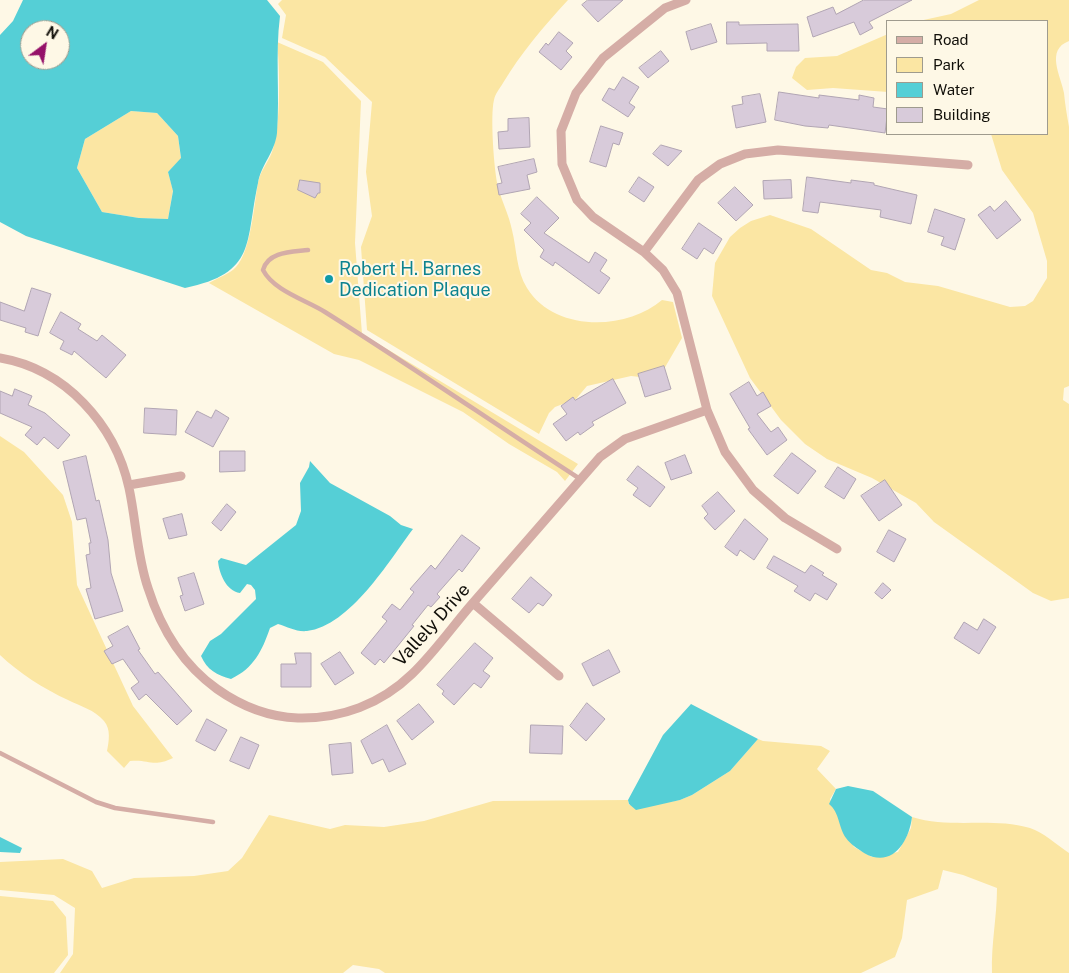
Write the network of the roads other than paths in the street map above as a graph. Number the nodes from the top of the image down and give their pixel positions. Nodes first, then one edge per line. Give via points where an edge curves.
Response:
1 (686, 0) edge
2 (968, 165) dead end
3 (308, 250) dead end
4 (644, 252) junction
5 (0, 358) edge
6 (707, 410) junction
7 (181, 476) dead end
8 (580, 479) junction
9 (129, 485) junction
10 (837, 549) dead end
11 (473, 603) junction
12 (559, 676) dead end
13 (0, 753) edge
14 (213, 822) dead end

1 - 4 street via 665,8 602,58 576,93 561,131 562,164 577,200 592,217
2 - 4 street via 778,150 745,154 720,164 698,180
3 - 8 lane via 281,254 269,260 263,270 277,285 324,312
4 - 6 street via 663,270 676,293
5 - 9 street, Vallely Drive via 21,362 58,380 91,409 115,446
6 - 8 street, Vallely Drive via 625,439 600,457
6 - 10 street via 725,452 753,490 785,518
7 - 9 street
8 - 11 street, Vallely Drive
9 - 11 street, Vallely Drive via 147,586 165,632 204,680 257,711 315,718 344,714 372,704 411,675
11 - 12 street
13 - 14 lane via 96,802 115,808

